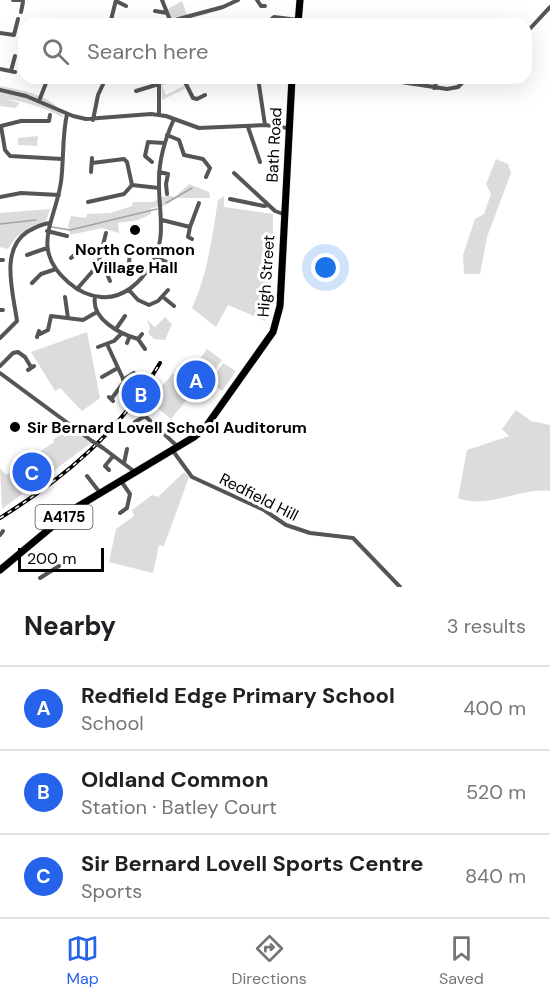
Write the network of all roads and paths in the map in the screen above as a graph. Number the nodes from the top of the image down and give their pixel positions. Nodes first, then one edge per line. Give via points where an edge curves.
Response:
1 (13, 0) edge
2 (116, 0) edge
3 (162, 0) edge
4 (238, 0) edge
5 (257, 0) edge
6 (300, 0) edge
7 (23, 1) edge
8 (126, 6) dead end
9 (265, 6) dead end
10 (550, 7) edge
11 (154, 10) dead end
12 (21, 12) dead end
13 (167, 13) junction
14 (112, 18) edge
15 (169, 18) edge
16 (181, 18) edge
17 (298, 18) edge
18 (18, 19) dead end
19 (532, 26) edge
20 (0, 33) edge
21 (15, 56) dead end
22 (0, 69) edge
23 (46, 84) edge
24 (103, 84) edge
25 (159, 84) joint
26 (186, 84) edge
27 (259, 84) edge
28 (292, 84) edge
29 (410, 84) edge
30 (436, 84) edge
31 (459, 84) edge
32 (434, 88) junction
33 (0, 90) edge
34 (136, 91) dead end
35 (205, 95) dead end
36 (39, 100) junction
37 (67, 114) junction
38 (50, 115) dead end
39 (159, 115) junction
40 (174, 119) junction
41 (93, 120) junction
42 (265, 125) junction
43 (248, 127) junction
44 (288, 128) junction
45 (167, 135) junction
46 (164, 143) junction
47 (203, 152) dead end
48 (201, 158) junction
49 (62, 159) junction
50 (152, 162) dead end
51 (260, 162) dead end
52 (159, 171) junction
53 (91, 172) dead end
54 (234, 173) dead end
55 (206, 177) dead end
56 (132, 186) junction
57 (159, 188) junction
58 (168, 194) dead end
59 (59, 195) junction
60 (0, 197) edge
61 (233, 198) dead end
62 (88, 202) dead end
63 (268, 204) junction
64 (199, 206) dead end
65 (283, 214) junction
66 (162, 220) junction
67 (49, 223) junction
68 (192, 226) junction
69 (47, 231) junction
70 (105, 233) dead end
71 (68, 235) dead end
72 (189, 237) dead end
73 (46, 248) junction
74 (28, 252) dead end
75 (128, 253) dead end
76 (73, 254) dead end
77 (100, 256) junction
78 (155, 257) junction
79 (176, 266) dead end
80 (97, 268) junction
81 (56, 269) junction
82 (143, 276) junction
83 (110, 281) dead end
84 (35, 282) dead end
85 (77, 289) junction
86 (129, 290) junction
87 (168, 290) dead end
88 (66, 297) dead end
89 (95, 297) junction
90 (163, 297) junction
91 (174, 306) dead end
92 (97, 312) junction
93 (125, 316) dead end
94 (68, 318) junction
95 (116, 329) junction
96 (122, 333) junction
97 (39, 334) dead end
98 (142, 334) dead end
99 (0, 338) edge
100 (129, 338) junction
101 (138, 339) junction
102 (127, 343) dead end
103 (106, 344) junction
104 (98, 346) dead end
105 (145, 349) dead end
106 (0, 366) edge
107 (31, 368) dead end
108 (116, 369) junction
109 (0, 373) edge
110 (134, 373) dead end
111 (102, 377) dead end
112 (124, 381) junction
113 (111, 399) dead end
114 (135, 422) dead end
115 (127, 449) dead end
116 (176, 449) junction
117 (113, 456) junction
118 (124, 464) junction
119 (109, 470) dead end
120 (136, 473) junction
121 (87, 476) dead end
122 (122, 481) junction
123 (101, 494) junction
124 (120, 513) dead end
125 (2, 566) edge
126 (59, 566) dead end
127 (40, 578) dead end
128 (400, 587) edge

1 - 7 street
2 - 8 street
2 - 14 street
3 - 13 street
4 - 16 street
5 - 9 street
6 - 17 main road
7 - 12 street
10 - 19 street
11 - 13 street
13 - 15 street
18 - 20 street via 14,35
21 - 22 street via 13,71
23 - 36 street
24 - 41 street
25 - 34 street
25 - 39 street
26 - 35 street via 193,98
27 - 42 street
28 - 44 main road, Bath Road / A4175
29 - 32 street
30 - 32 street
31 - 32 street via 452,89
33 - 36 street
36 - 37 street
37 - 41 street
37 - 49 street
38 - 49 street via 49,121 1,126 5,150 16,158
39 - 40 street
39 - 41 street
40 - 43 street via 190,126
40 - 45 street
42 - 43 street
42 - 44 street
43 - 51 street
44 - 65 main road, Bath Road / A4175
45 - 46 street
45 - 48 street via 179,140 184,155
46 - 50 street via 148,142 144,160
46 - 52 street
47 - 48 street
48 - 55 street via 210,168
49 - 59 street
52 - 57 street
52 - 58 street via 168,174
53 - 56 street via 92,160 126,160
54 - 63 street
56 - 57 street
56 - 62 street via 124,194
57 - 66 street
59 - 60 street via 21,193
59 - 67 street
61 - 63 street
63 - 65 street
64 - 68 street
65 - 116 main road, High Street / A4175 via 281,298 276,326 205,428
66 - 68 street
66 - 78 street
67 - 69 street
67 - 99 street via 19,237 9,250 11,300 17,318 15,325
68 - 72 street
69 - 71 street
69 - 73 street
70 - 77 street
73 - 74 street
73 - 81 street
75 - 82 street via 127,264
76 - 77 street via 81,249
77 - 80 street
78 - 79 street
78 - 82 street
80 - 83 street
80 - 85 street
81 - 84 street
81 - 85 street
82 - 86 street
85 - 89 street
86 - 89 street via 113,297
86 - 90 street via 144,304 153,304
87 - 90 street
88 - 94 street
89 - 92 street
90 - 91 street
92 - 94 street via 83,320
92 - 95 street
93 - 95 street
94 - 97 street via 49,314 48,330
95 - 96 street
96 - 100 street
96 - 103 street
98 - 101 street
100 - 101 street
100 - 102 street
101 - 105 street
103 - 104 street
103 - 108 street
106 - 107 street via 15,352 25,357
108 - 111 street
108 - 112 street
109 - 117 street, bridge
110 - 112 street
112 - 113 street
114 - 116 street, Redfield Hill via 145,416
115 - 118 street
116 - 120 main road, High Street / A4175
116 - 128 street, Redfield Hill via 192,477 264,510 286,525 310,533 353,538
117 - 118 street
117 - 119 street via 105,466
118 - 120 street
120 - 122 main road, High Street / A4175
121 - 123 street
122 - 123 main road, High Street / A4175
122 - 124 street via 130,494 127,508
123 - 125 main road, High Street / A4175 via 72,510
126 - 127 street

